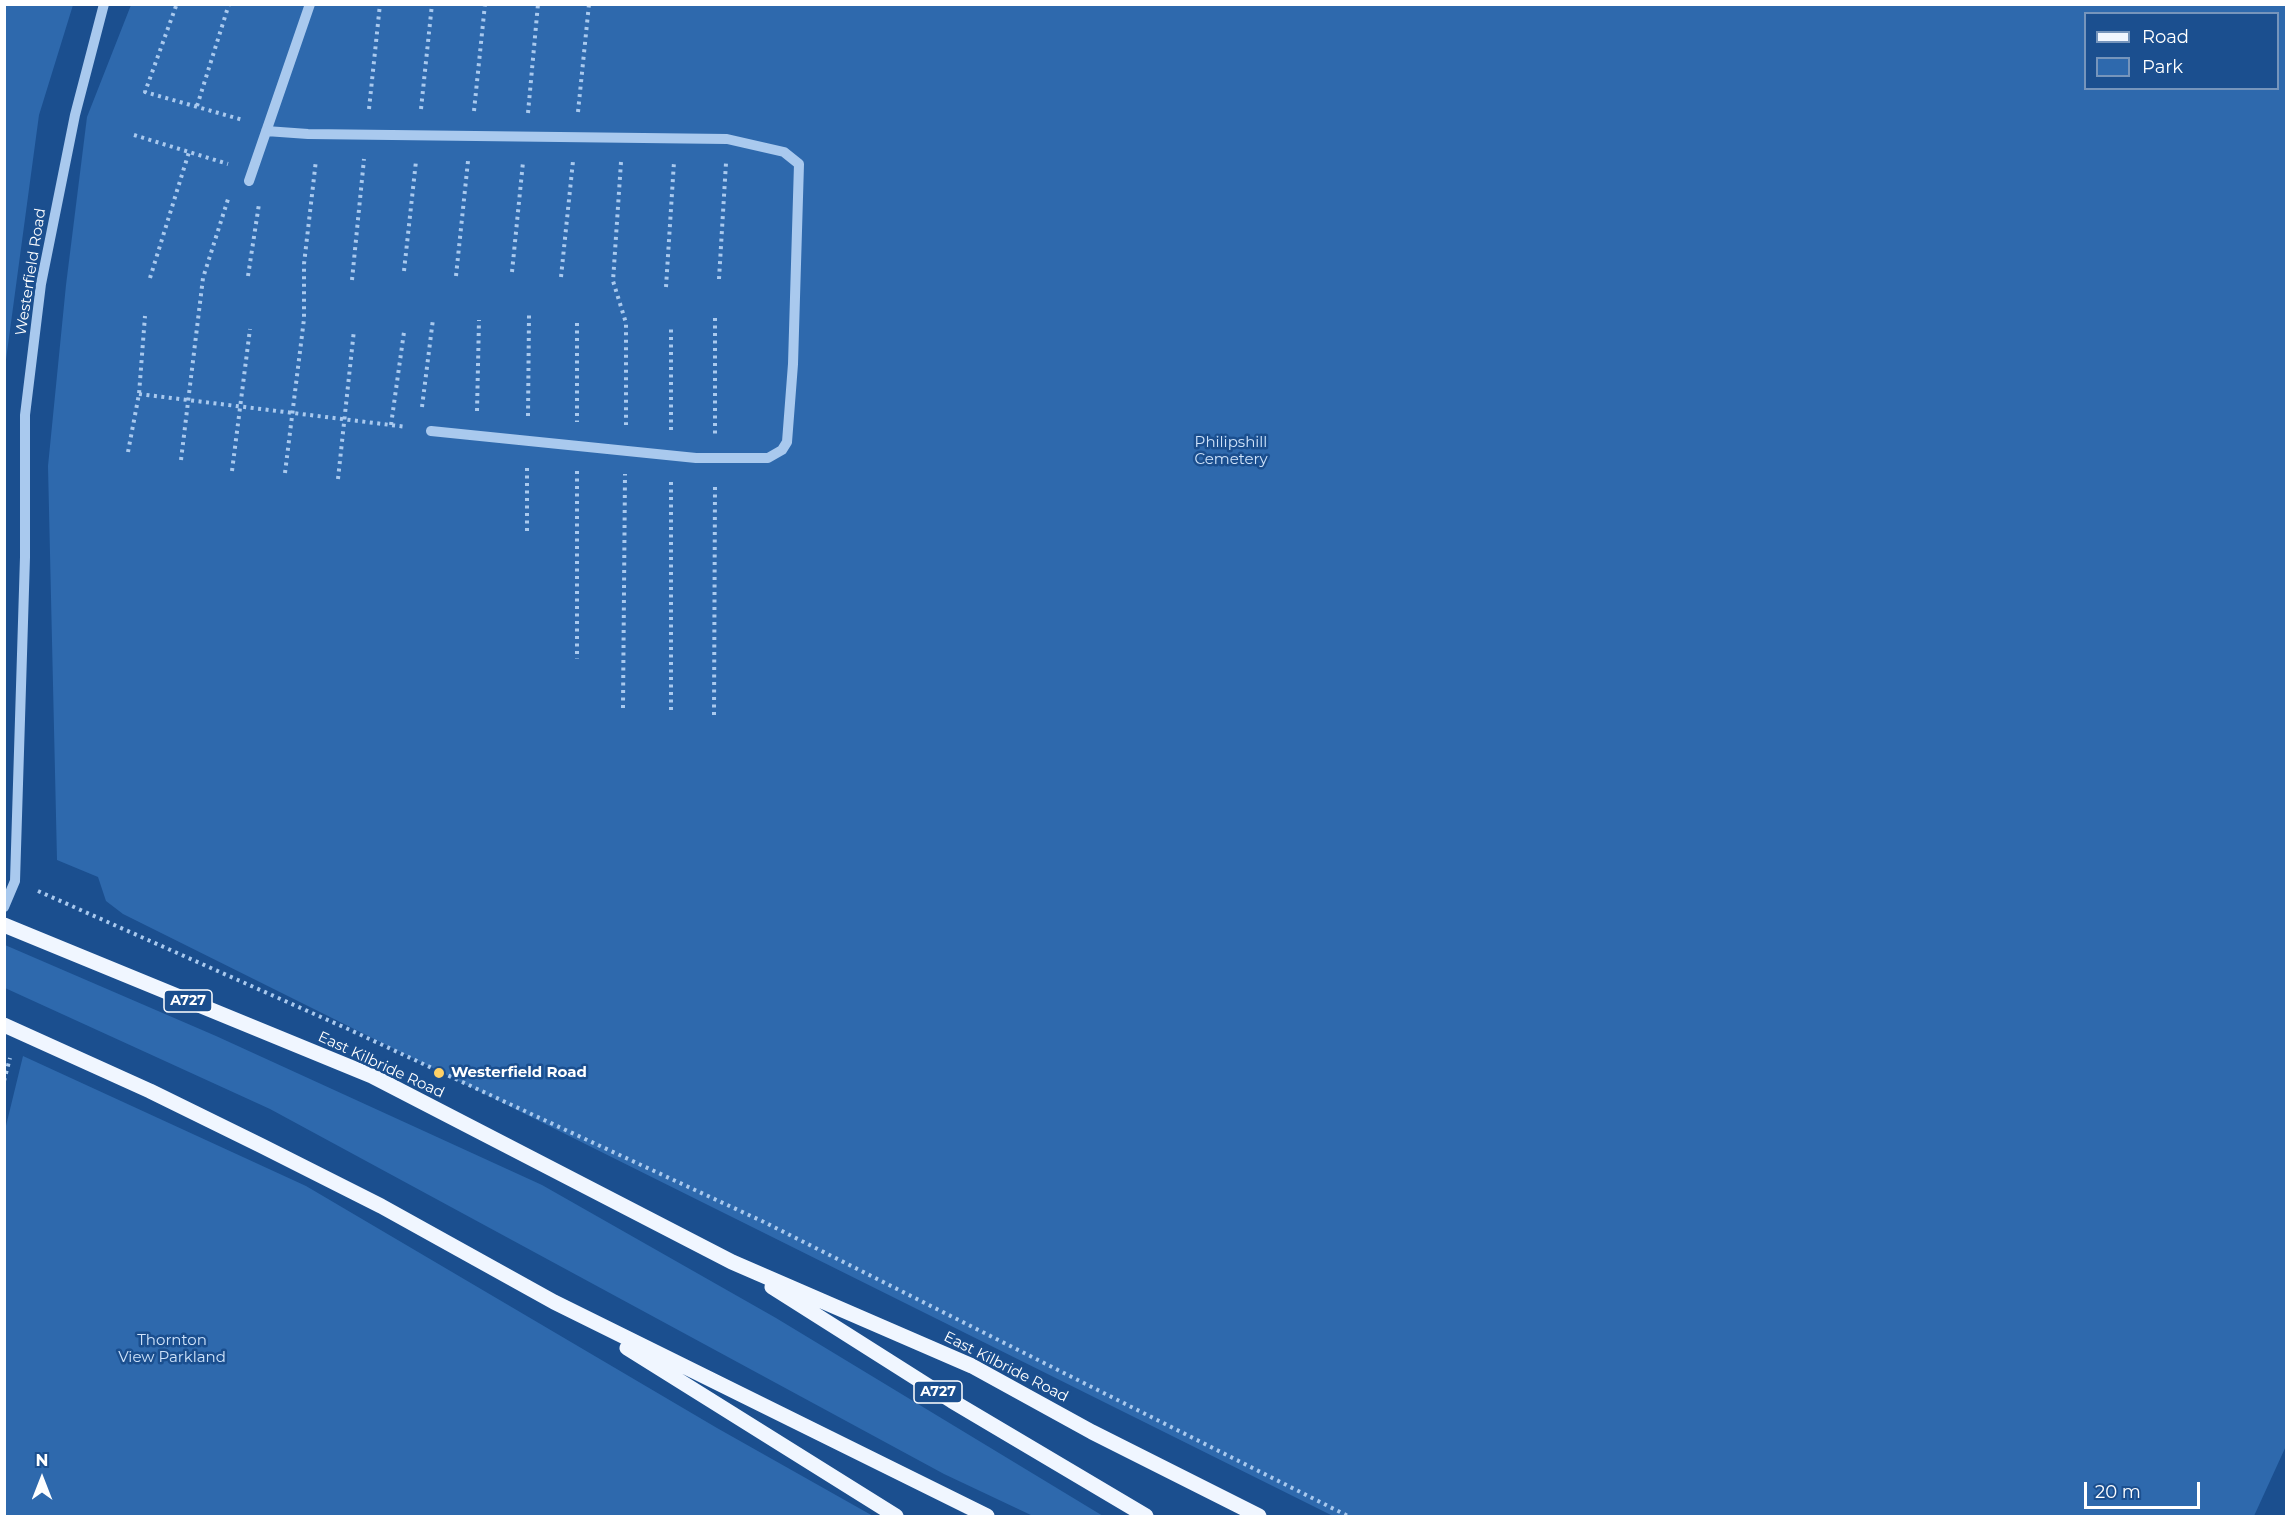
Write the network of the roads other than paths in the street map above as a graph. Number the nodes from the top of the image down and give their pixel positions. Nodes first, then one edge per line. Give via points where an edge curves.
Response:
1 (104, 4) edge
2 (310, 4) edge
3 (267, 129) junction
4 (250, 176) road end
5 (431, 431) road end
6 (4, 907) edge
7 (4, 925) edge
8 (4, 1025) edge
9 (732, 1262) junction
10 (554, 1302) junction
11 (896, 1516) edge
12 (987, 1516) edge
13 (1146, 1516) edge
14 (1259, 1516) edge

1 - 6 street, Westerfield Road via 75,115 41,284 26,415 26,556 15,881
2 - 3 street
3 - 4 street
3 - 5 street via 319,134 727,139 784,152 799,164 794,353 787,442 782,450 768,458 715,458
7 - 9 main road, East Kilbride Road / A727 via 372,1076
8 - 10 main road via 262,1146 381,1206
9 - 13 main road, East Kilbride Road / A727 via 952,1401
9 - 14 main road, East Kilbride Road via 972,1366
10 - 11 main road
10 - 12 main road

